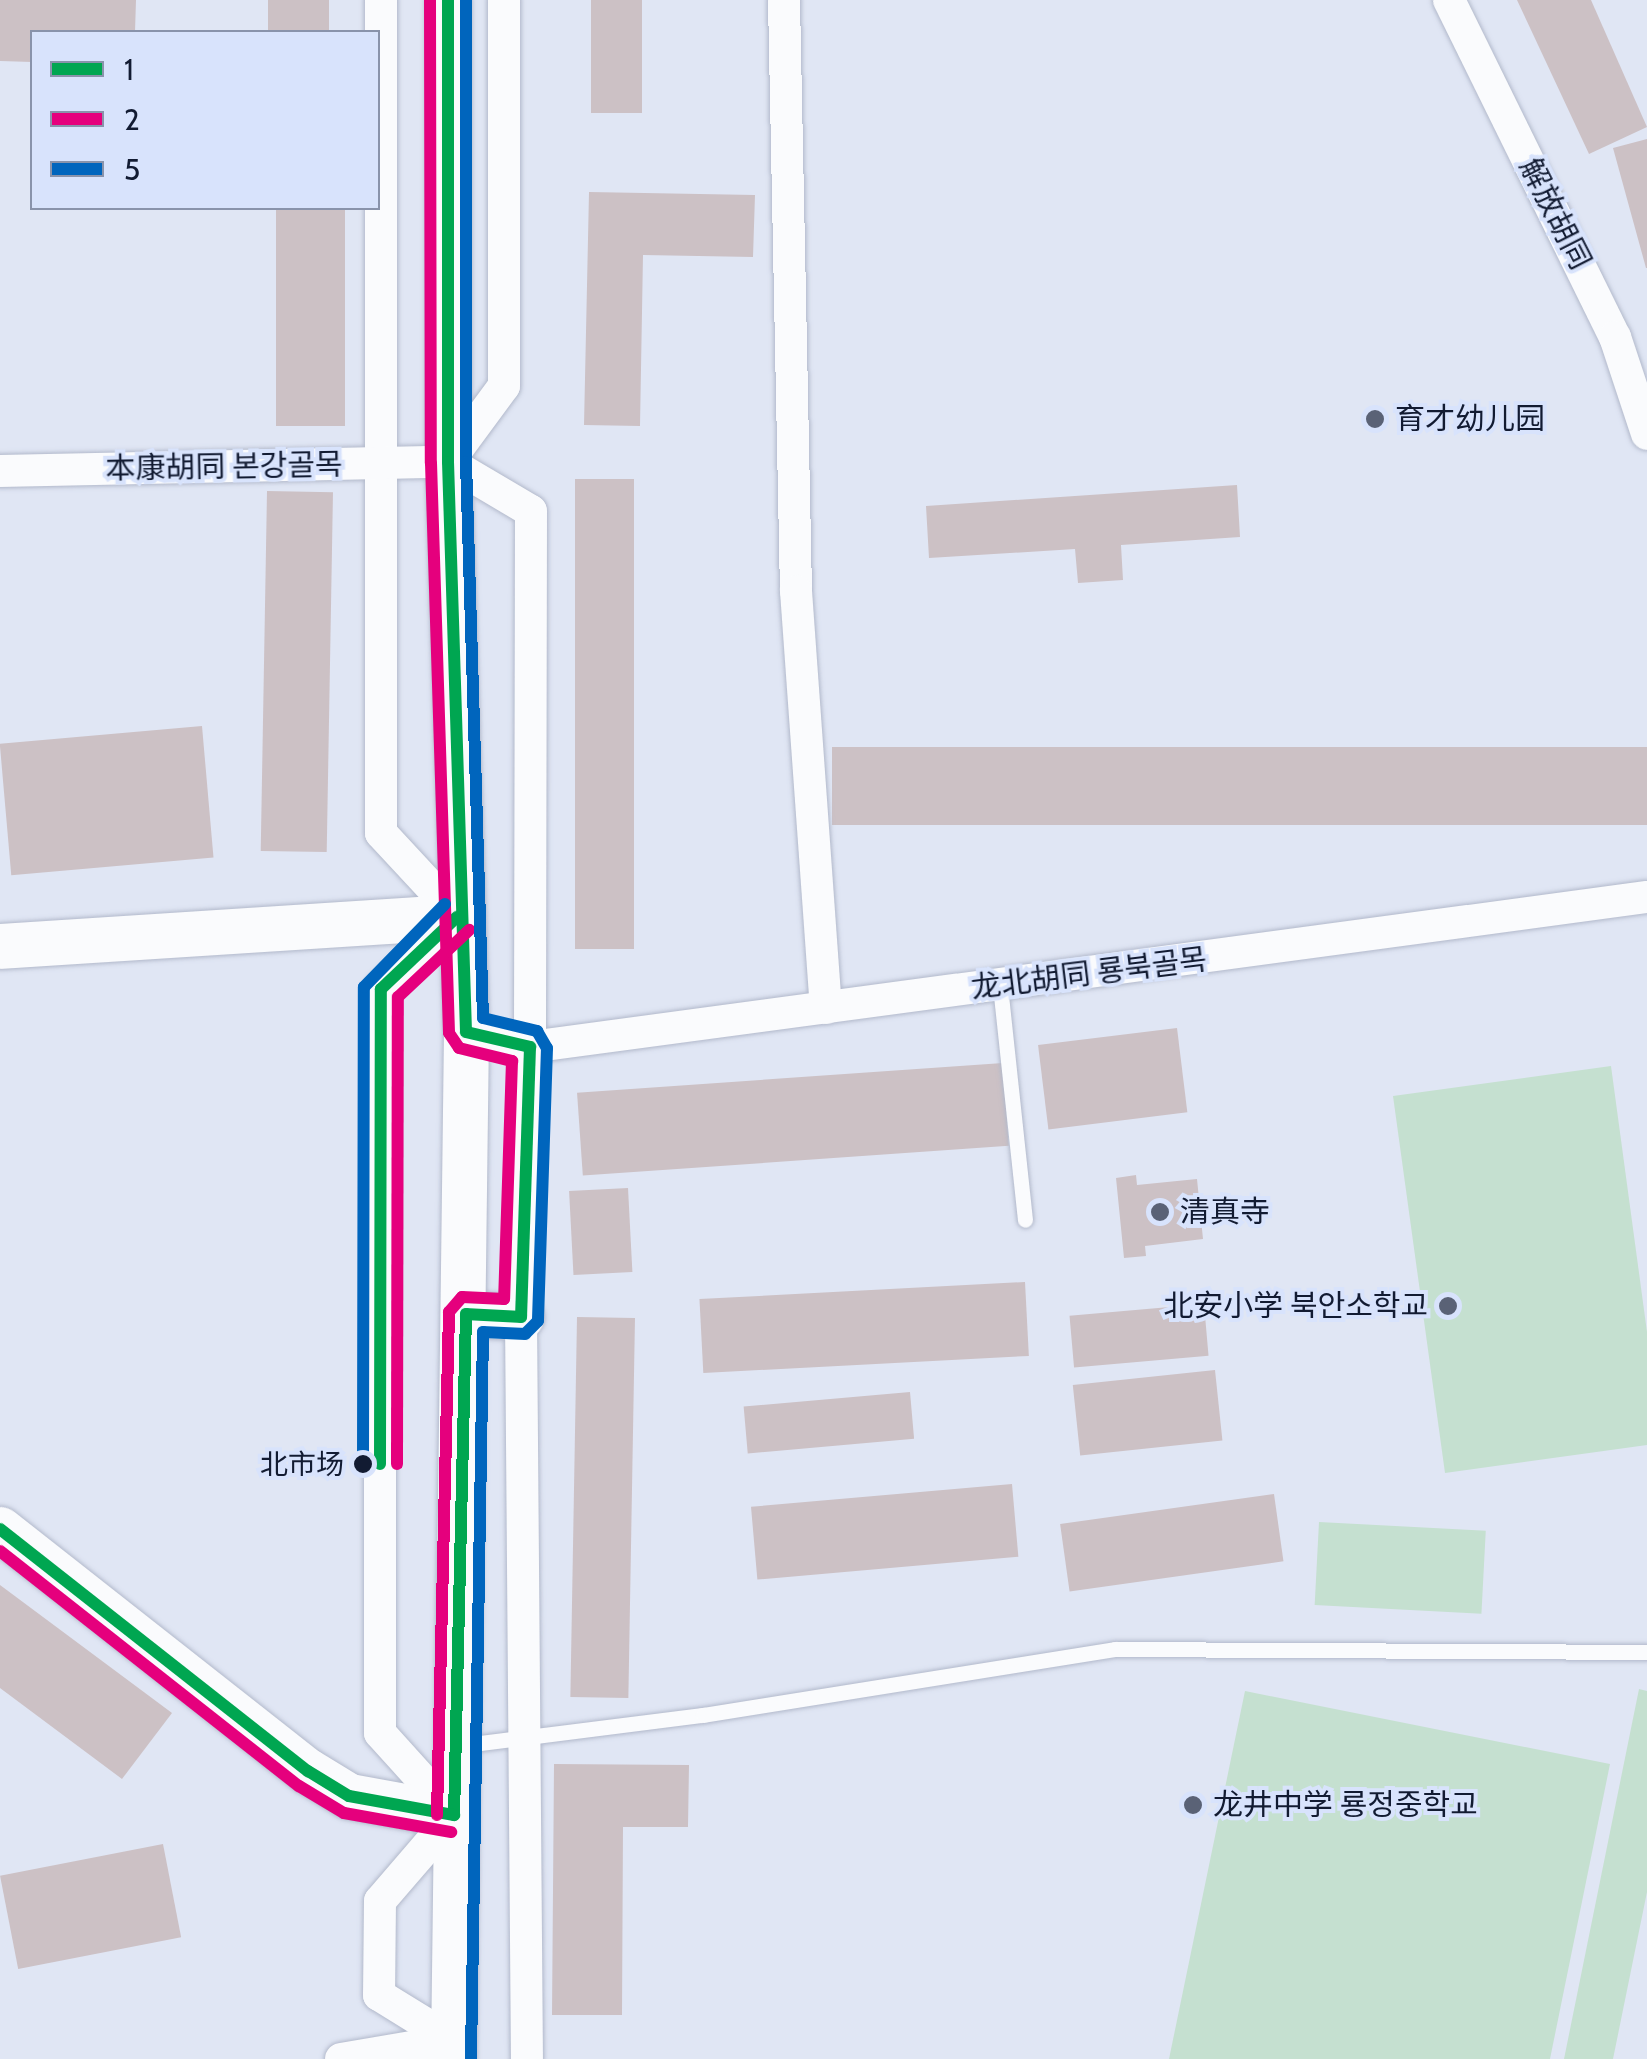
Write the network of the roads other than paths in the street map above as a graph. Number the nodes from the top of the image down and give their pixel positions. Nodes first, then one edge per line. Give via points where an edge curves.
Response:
1 (381, 0) edge
2 (448, 0) edge
3 (504, 0) edge
4 (784, 0) edge
5 (1449, 0) edge
6 (1647, 434) edge
7 (448, 462) junction
8 (382, 463) junction
9 (0, 472) edge
10 (1647, 897) edge
11 (458, 916) junction
12 (0, 946) edge
13 (1000, 986) junction
14 (826, 1008) junction
15 (466, 1032) junction
16 (530, 1046) junction
17 (1025, 1220) dead end
18 (466, 1314) junction
19 (522, 1317) junction
20 (0, 1529) edge
21 (1647, 1652) edge
22 (525, 1733) junction
23 (457, 1747) junction
24 (454, 1816) junction
25 (452, 2050) edge
26 (341, 2059) edge
27 (527, 2059) edge

1 - 8 street
2 - 7 main road
3 - 7 street via 504,386
4 - 14 street via 794,542
5 - 6 street, 解放胡同 via 1608,322
7 - 8 street, 本康胡同 본강골목
7 - 11 main road
7 - 16 street via 531,510
8 - 9 street, 本康胡同 본강골목
8 - 11 street via 381,833
10 - 13 street, 龙北胡同 룡북골목
11 - 12 main road
11 - 15 main road
11 - 24 street via 381,990 380,1733
13 - 14 street, 龙北胡同 룡북골목
13 - 17 lane
14 - 16 street, 龙北胡同 룡북골목
15 - 16 street, 龙北胡同 룡북골목
15 - 18 main road
16 - 19 street
18 - 19 main road
18 - 23 main road
19 - 22 street
20 - 24 main road via 308,1771 349,1796
21 - 22 lane via 1114,1649 703,1715
22 - 23 lane
22 - 27 street
23 - 24 main road
24 - 25 main road
24 - 25 street via 380,1901 379,1994
25 - 26 street

